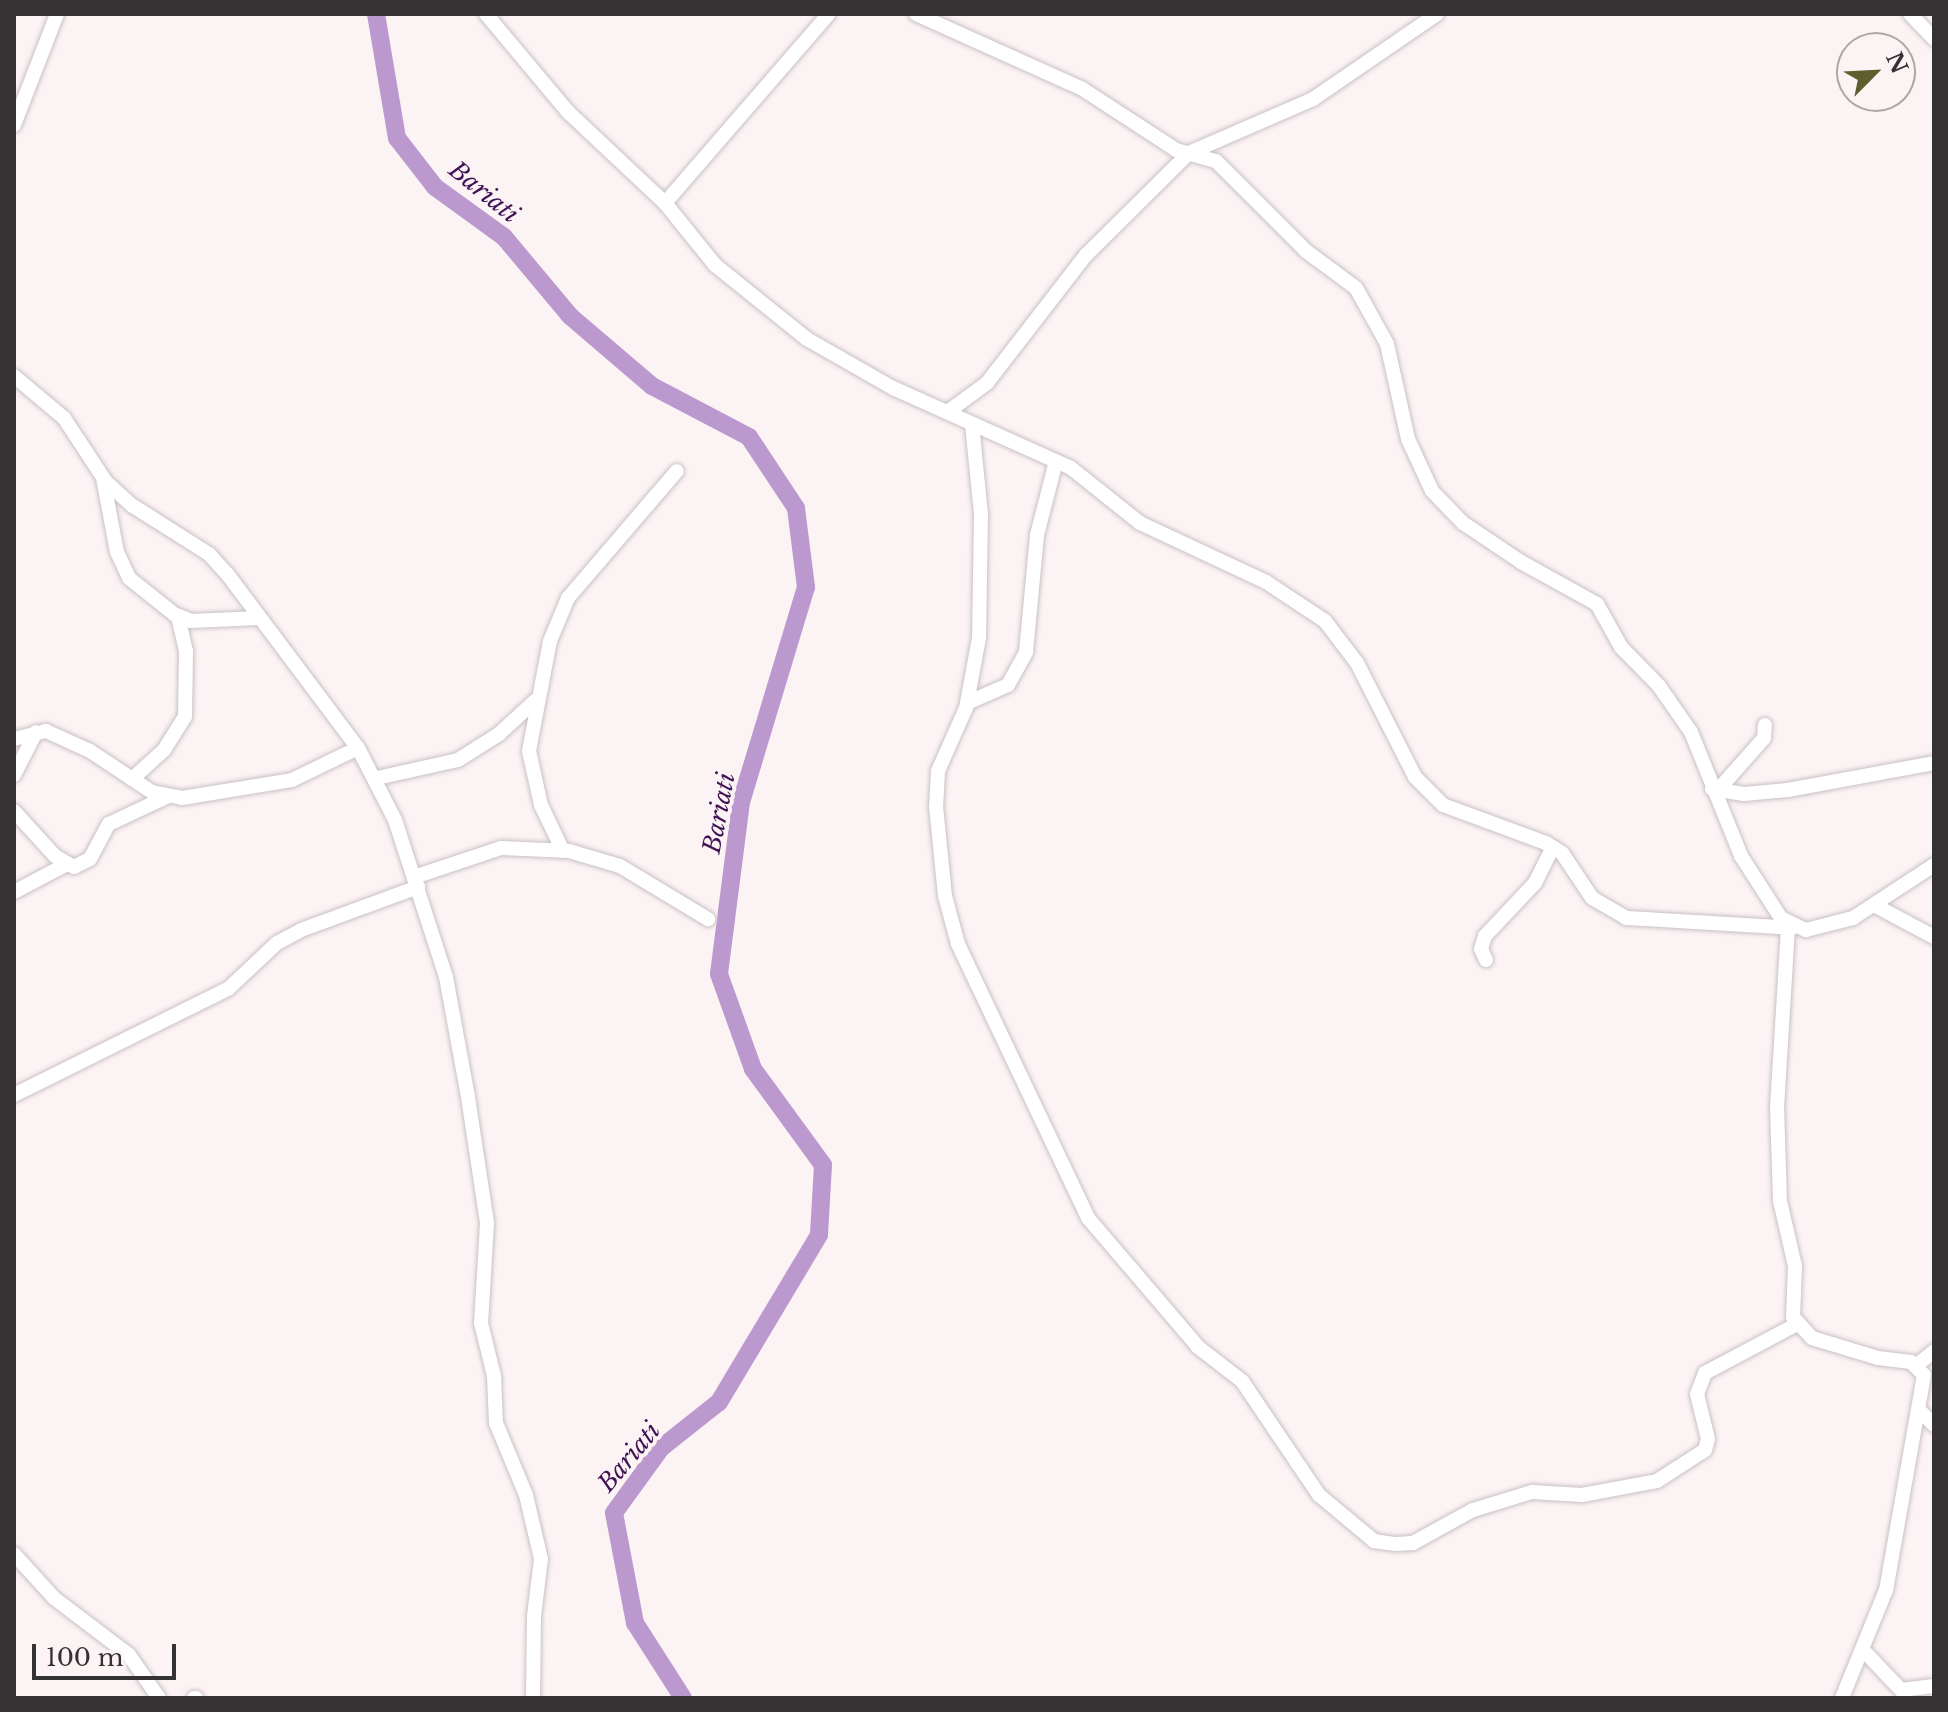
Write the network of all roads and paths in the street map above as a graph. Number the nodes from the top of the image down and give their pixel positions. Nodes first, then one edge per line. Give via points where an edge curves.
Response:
1 (57, 14) edge
2 (486, 14) edge
3 (829, 14) edge
4 (916, 14) edge
5 (1437, 14) edge
6 (1910, 14) edge
7 (1934, 39) edge
8 (14, 125) edge
9 (1189, 153) junction
10 (665, 203) junction
11 (14, 376) edge
12 (949, 411) junction
13 (972, 424) junction
14 (1056, 461) junction
15 (677, 471) dead end
16 (103, 478) junction
17 (178, 616) junction
18 (259, 618) junction
19 (536, 700) junction
20 (967, 703) junction
21 (1765, 725) dead end
22 (36, 732) junction
23 (14, 739) edge
24 (358, 748) junction
25 (1934, 763) edge
26 (14, 775) edge
27 (377, 778) junction
28 (132, 779) junction
29 (1715, 789) junction
30 (166, 797) junction
31 (14, 811) edge
32 (1553, 847) junction
33 (563, 851) junction
34 (67, 864) junction
35 (1934, 865) edge
36 (416, 882) junction
37 (14, 892) edge
38 (1874, 905) junction
39 (708, 919) dead end
40 (1790, 928) junction
41 (1934, 937) edge
42 (1486, 960) dead end
43 (14, 1095) edge
44 (1797, 1324) junction
45 (1934, 1351) edge
46 (1917, 1365) junction
47 (1919, 1410) junction
48 (1934, 1425) edge
49 (14, 1554) edge
50 (1864, 1651) junction
51 (1934, 1686) edge
52 (159, 1698) edge
53 (533, 1698) edge
54 (1842, 1698) edge

1 - 8 street
2 - 10 street via 568,112
3 - 10 street
4 - 9 street via 1081,88
5 - 9 street via 1313,99
6 - 7 street
9 - 12 street via 1086,255 987,383
9 - 29 street via 1216,161 1306,251 1356,288 1387,344 1404,425 1432,491 1463,523 1597,604 1621,647 1659,686 1691,732
10 - 12 street via 715,265 807,339 893,388
11 - 16 street via 64,418
12 - 13 street
13 - 14 street
13 - 20 street via 981,554 979,638
14 - 20 street via 1037,535 1026,652 1008,685
14 - 32 street via 1168,540 1266,582 1325,621 1357,663 1427,793 1443,805
15 - 19 street via 568,598 550,641
16 - 17 street via 123,568
16 - 18 street via 133,506 209,554
17 - 18 street via 205,622
17 - 28 street via 186,651 185,717 164,750
18 - 24 street
19 - 27 street via 499,734 458,760
19 - 33 street via 532,777
20 - 44 street via 938,771 936,828 949,917 1002,1044 1088,1218 1198,1347 1242,1381 1319,1495 1374,1541 1413,1543 1473,1510 1532,1492 1605,1492 1657,1481 1683,1469 1705,1450 1708,1439 1697,1394 1705,1373
21 - 29 street via 1764,738
22 - 23 street
22 - 26 street
22 - 28 street via 46,731 90,751
24 - 27 street
24 - 30 street via 322,768 263,787
25 - 29 street via 1788,790
27 - 36 street
28 - 30 street
29 - 40 street via 1765,897
30 - 34 street via 109,824 87,862
31 - 34 street
32 - 40 street via 1592,898 1626,918
32 - 42 street via 1535,883 1485,936 1481,949
33 - 36 street via 501,848
33 - 39 street via 620,866
34 - 37 street
35 - 38 street
36 - 43 street via 301,930 277,943 228,989
36 - 53 street via 446,977 487,1223 481,1323 494,1376 496,1423 526,1495 541,1559 533,1628
38 - 40 street via 1825,926
38 - 41 street
40 - 44 street via 1778,1176 1795,1266
44 - 46 street via 1812,1338
45 - 46 street
46 - 47 street via 1924,1375
47 - 48 street
47 - 50 street via 1886,1590
49 - 52 street via 54,1598 129,1655
50 - 51 street via 1901,1690
50 - 54 street

